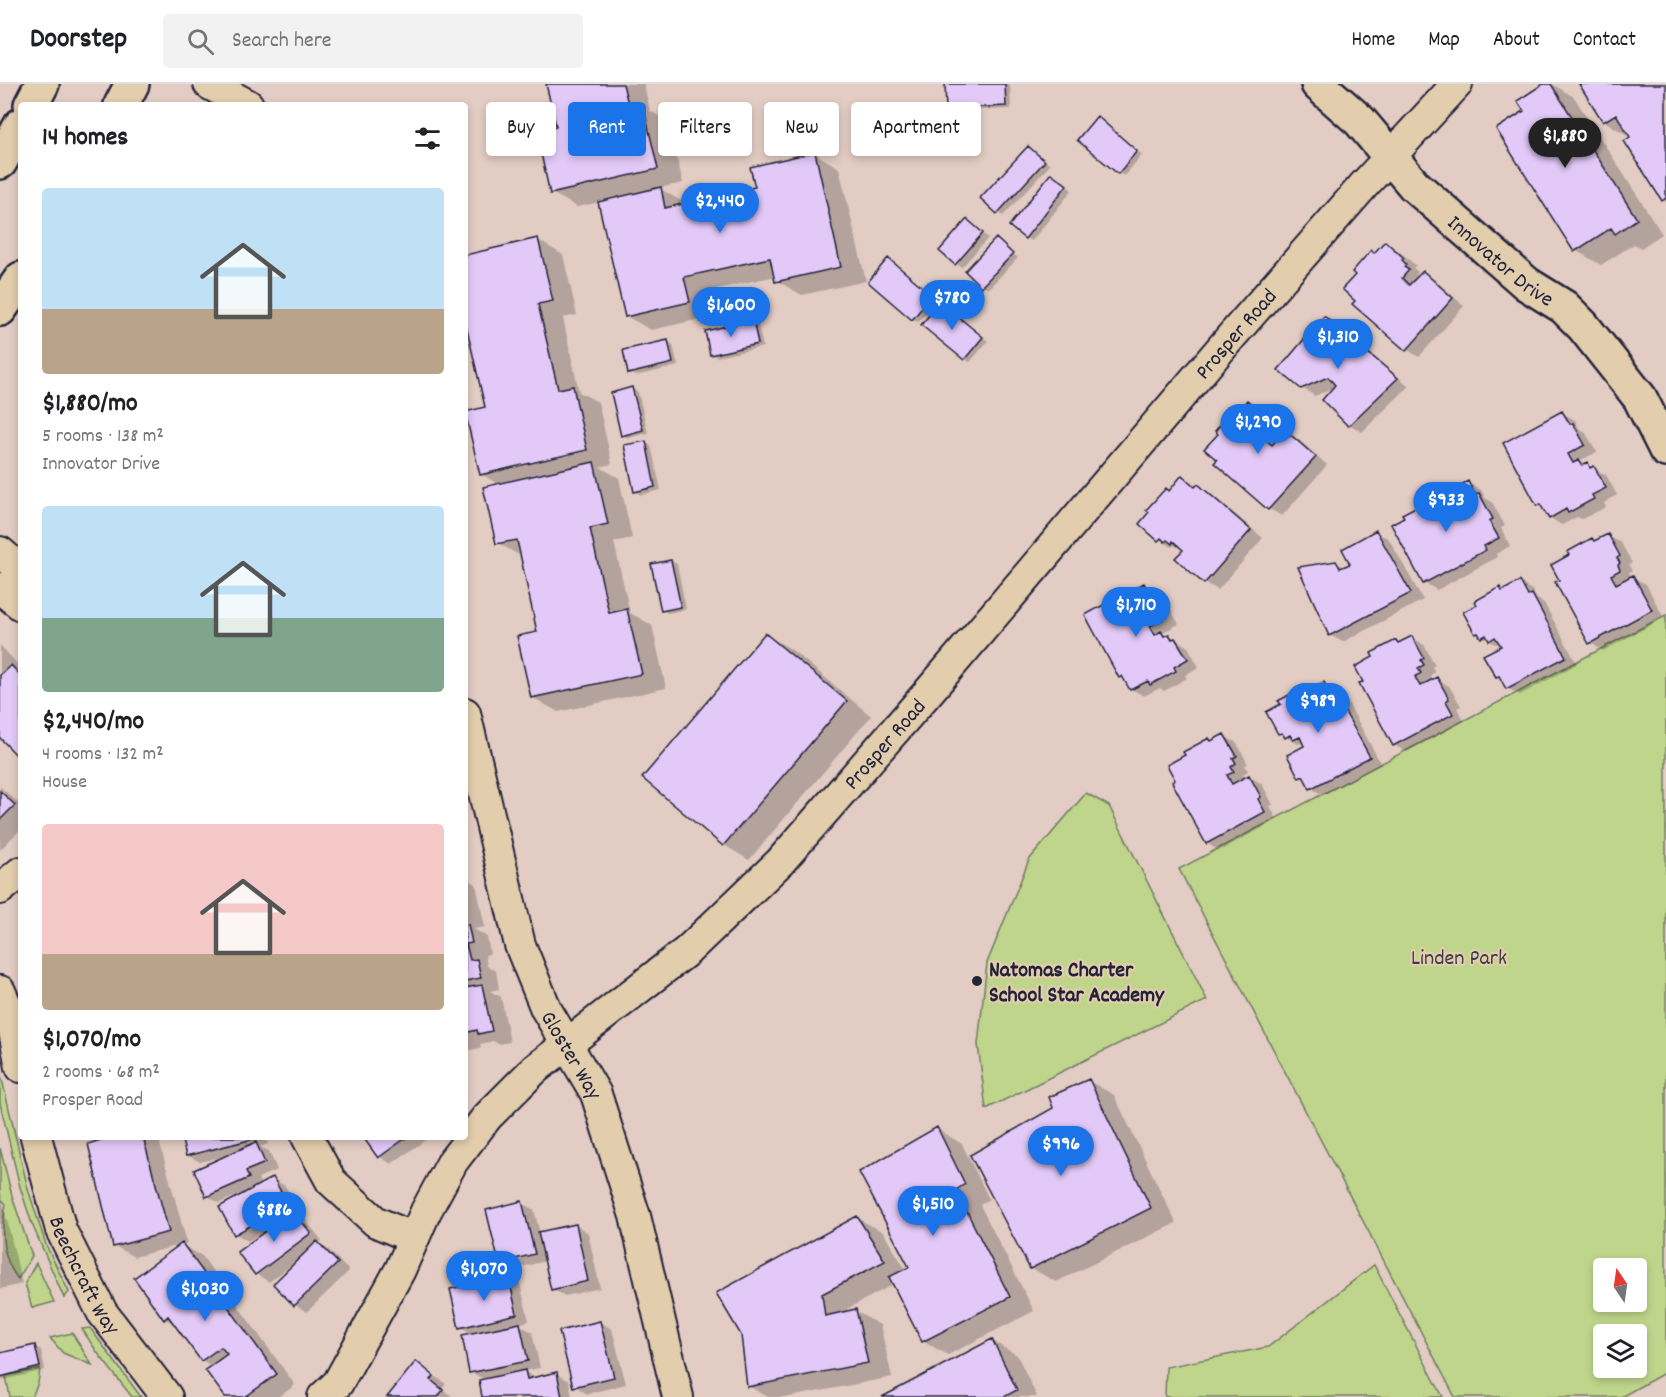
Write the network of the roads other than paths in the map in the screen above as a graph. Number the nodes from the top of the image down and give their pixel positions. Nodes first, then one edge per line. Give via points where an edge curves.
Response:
1 (42, 84) edge
2 (132, 84) edge
3 (209, 84) edge
4 (1318, 84) edge
5 (1457, 84) edge
6 (33, 102) edge
7 (123, 102) edge
8 (243, 102) edge
9 (18, 129) edge
10 (1390, 156) junction
11 (0, 162) edge
12 (18, 283) edge
13 (0, 309) edge
14 (1666, 450) edge
15 (0, 552) edge
16 (18, 567) edge
17 (0, 588) edge
18 (18, 603) edge
19 (468, 725) edge
20 (18, 874) edge
21 (0, 889) edge
22 (0, 991) edge
23 (568, 1043) junction
24 (18, 1053) edge
25 (37, 1140) edge
26 (309, 1140) edge
27 (414, 1238) junction
28 (167, 1397) edge
29 (323, 1397) edge
30 (678, 1397) edge

1 - 6 street
2 - 7 street
3 - 8 street
4 - 10 street, Innovator Drive via 1360,121
5 - 10 street, Prosper Road
9 - 11 street
10 - 14 street, Innovator Drive via 1414,185 1527,284 1564,307 1583,326 1640,398
10 - 23 street, Prosper Road via 780,862 687,951
12 - 13 street
15 - 16 street
17 - 18 street
19 - 23 street, Gloster Way via 520,945 539,995
20 - 21 street
22 - 24 street
23 - 27 street, Prosper Road via 487,1117 453,1161
23 - 30 street, Gloster Way via 596,1094 611,1137 635,1216
25 - 28 street, Beechcraft Way via 61,1230 76,1261 102,1312
26 - 27 street via 331,1181 376,1222
27 - 29 street, Prosper Road via 338,1383

